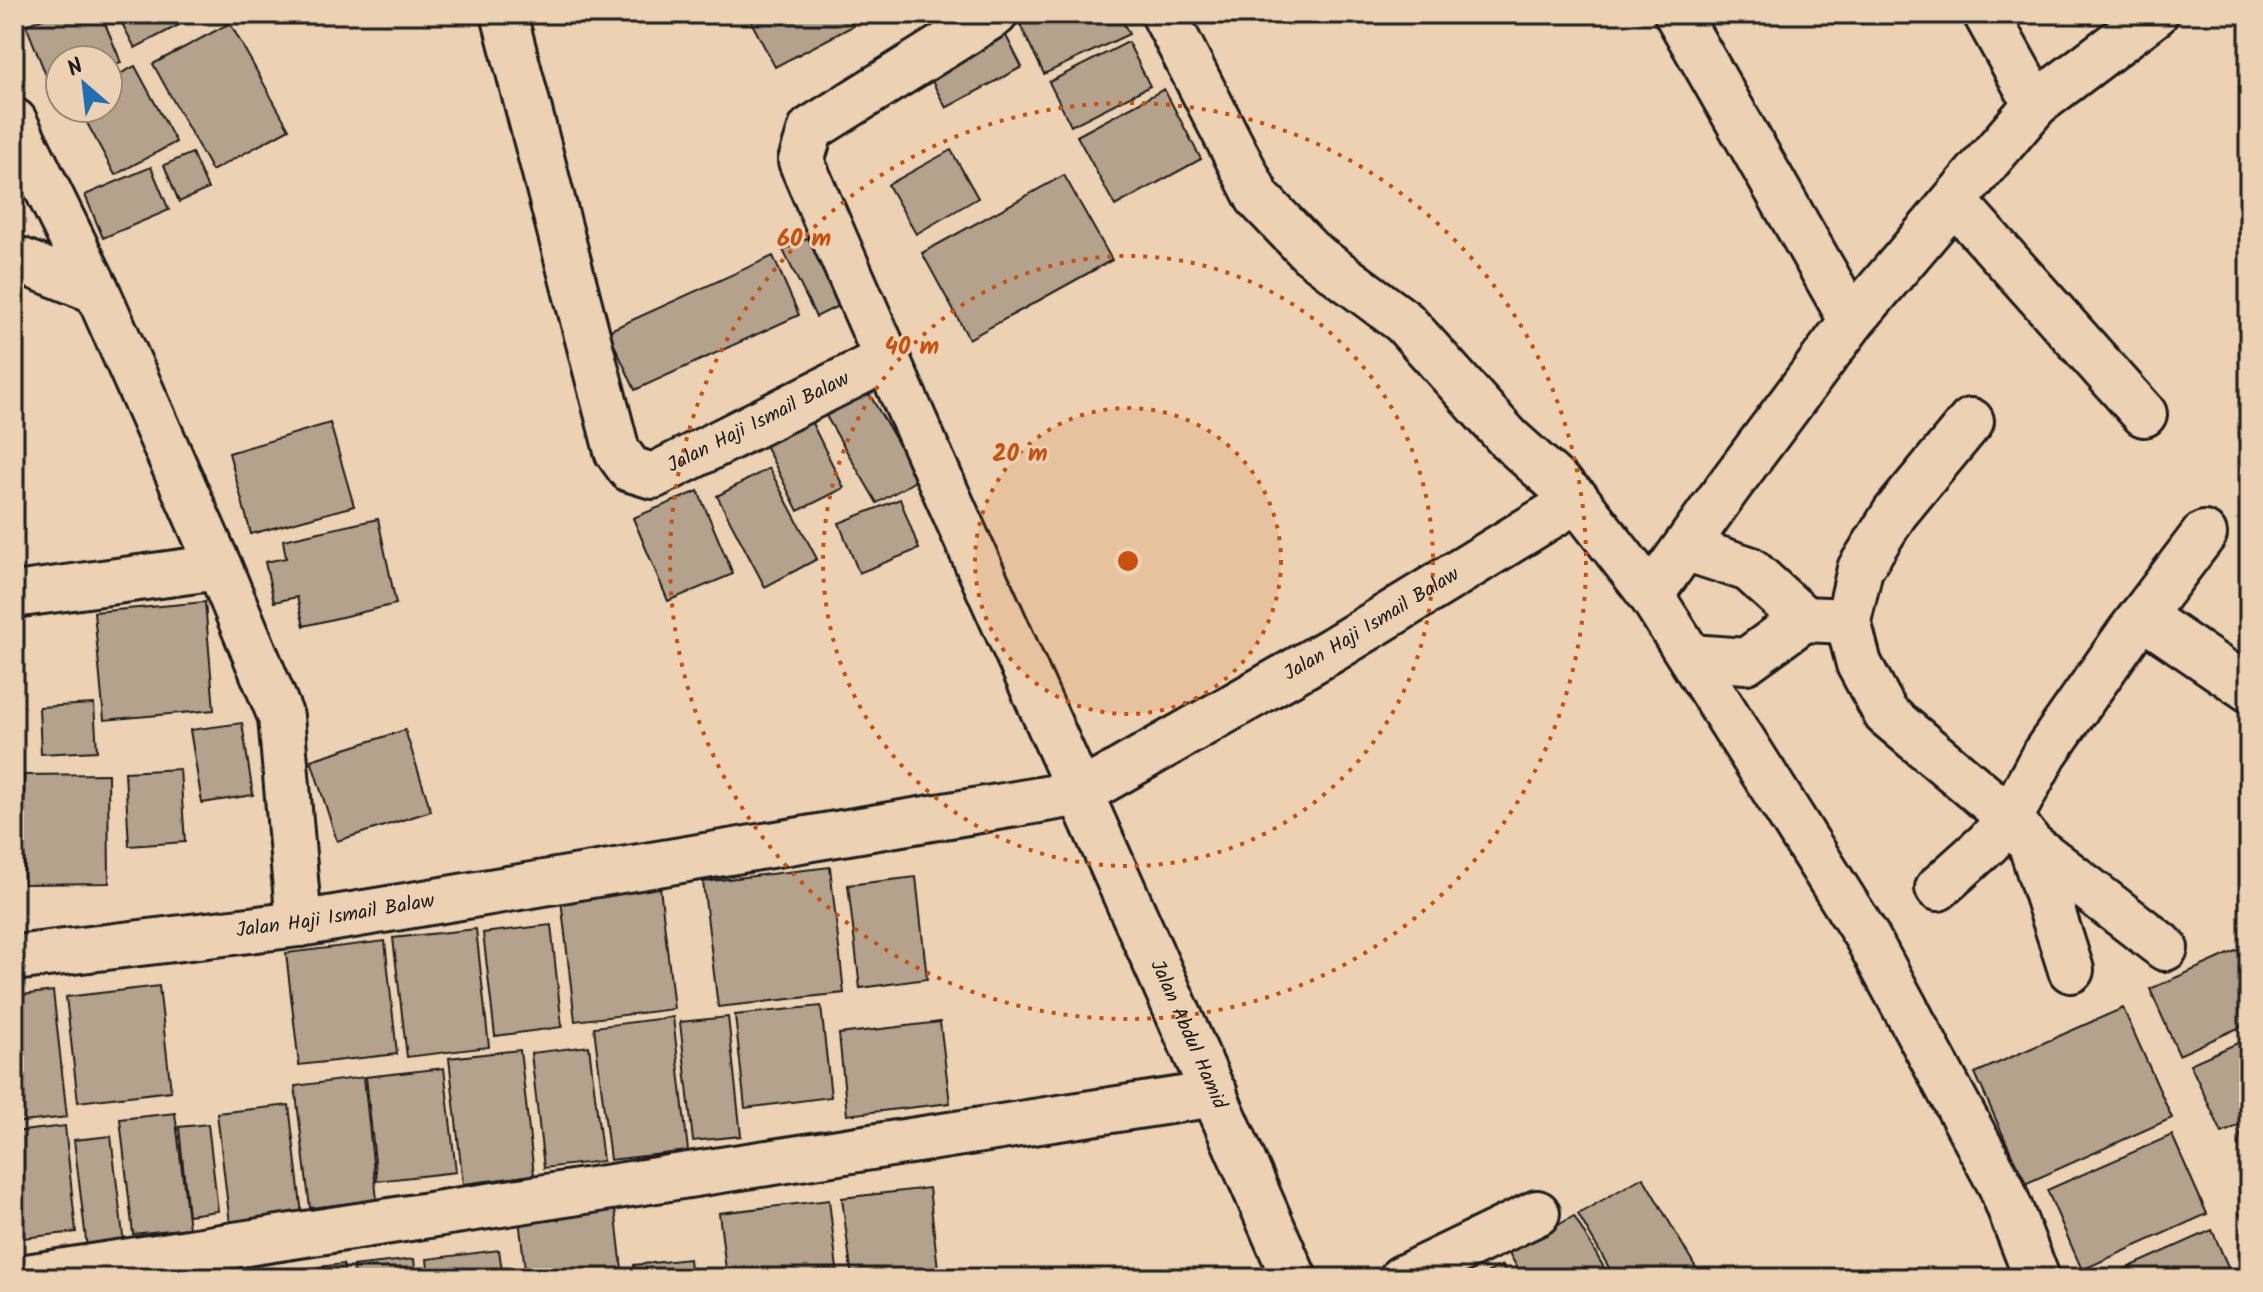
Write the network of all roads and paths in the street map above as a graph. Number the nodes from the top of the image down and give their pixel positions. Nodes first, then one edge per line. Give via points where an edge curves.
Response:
1 (504, 14) edge
2 (995, 14) edge
3 (1164, 14) edge
4 (1677, 14) edge
5 (1986, 14) edge
6 (2155, 14) edge
7 (2036, 104) junction
8 (14, 121) edge
9 (1955, 202) junction
10 (14, 260) edge
11 (97, 291) junction
12 (1852, 321) junction
13 (886, 359) junction
14 (2144, 414) dead end
15 (1971, 421) dead end
16 (1577, 500) junction
17 (2204, 534) dead end
18 (1685, 548) junction
19 (219, 567) junction
20 (14, 595) edge
21 (1651, 595) junction
22 (2142, 616) junction
23 (1804, 619) junction
24 (1848, 621) junction
25 (1691, 657) junction
26 (2249, 689) edge
27 (1081, 793) junction
28 (2020, 832) junction
29 (1938, 888) dead end
30 (299, 924) junction
31 (2165, 948) dead end
32 (14, 958) edge
33 (2071, 970) dead end
34 (1215, 1094) junction
35 (1537, 1213) dead end
36 (20, 1278) edge
37 (1294, 1278) edge
38 (1402, 1278) edge
39 (2037, 1278) edge

1 - 13 street, Jalan Haji Ismail Balaw via 617,451 630,469 653,476
2 - 13 street via 811,129 801,161
3 - 16 street via 1258,198 1310,252 1404,322 1508,438
4 - 12 street
5 - 7 street
6 - 7 street
7 - 9 street
8 - 11 street
9 - 12 street
9 - 14 street
10 - 11 street
11 - 19 street
12 - 18 street
13 - 27 street
15 - 24 street via 1895,513 1860,569
16 - 21 street
16 - 27 street, Jalan Haji Ismail Balaw via 1332,650
17 - 22 street
18 - 21 street
18 - 23 street via 1749,569
19 - 20 street
19 - 30 street via 281,717
21 - 25 street
22 - 26 street
22 - 28 street via 2045,753
23 - 24 street
23 - 25 street via 1746,661
24 - 28 street via 1859,664 1886,714
25 - 39 street via 1867,937 2001,1186
27 - 30 street, Jalan Haji Ismail Balaw
27 - 34 street, Jalan Abdul Hamid
28 - 29 street via 1988,843
28 - 31 street
28 - 33 street
30 - 32 street, Jalan Haji Ismail Balaw
34 - 36 street
34 - 37 street, Jalan Abdul Hamid
35 - 38 street

